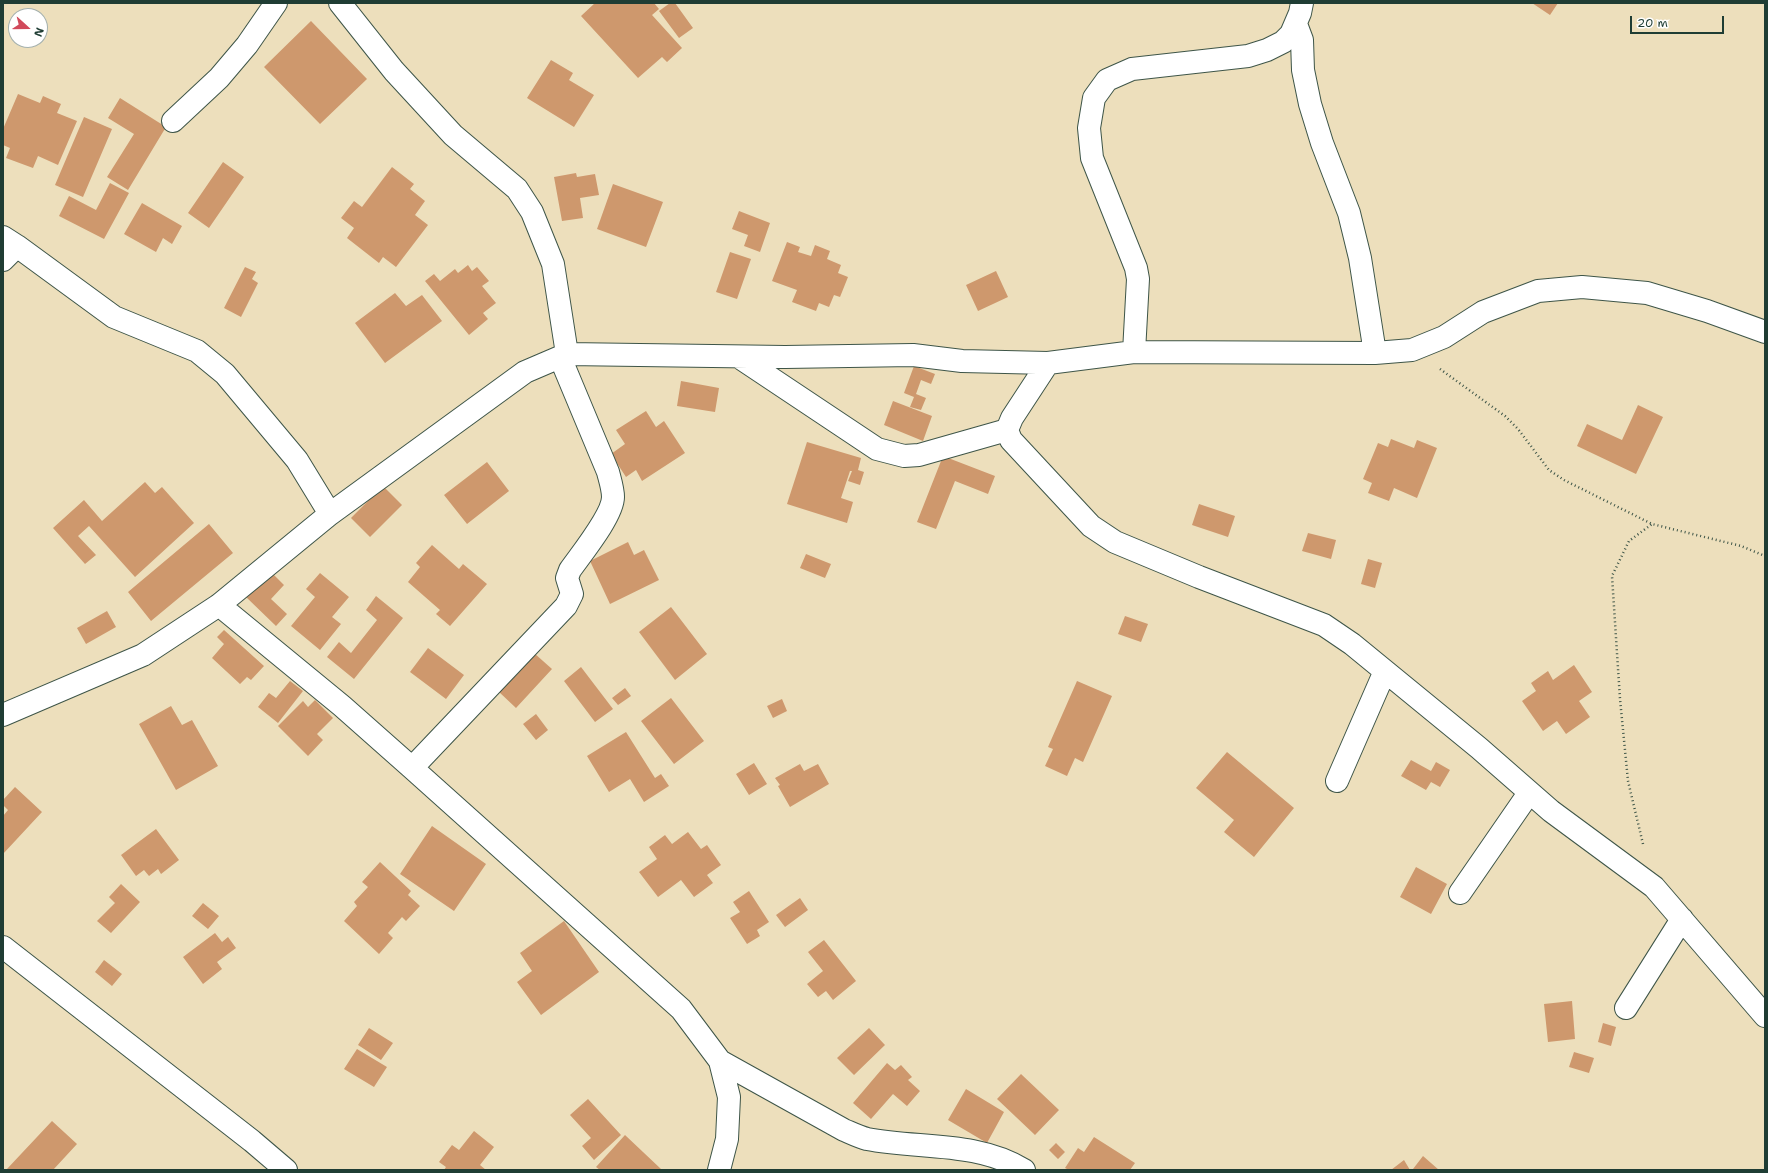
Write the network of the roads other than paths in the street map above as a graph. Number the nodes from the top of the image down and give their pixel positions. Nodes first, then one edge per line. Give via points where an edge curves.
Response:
1 (276, 3) edge
2 (340, 3) edge
3 (1302, 3) edge
4 (1296, 24) junction
5 (173, 121) dead end
6 (8, 248) edge
7 (1765, 332) edge
8 (1134, 352) junction
9 (1375, 353) junction
10 (563, 355) junction
11 (739, 356) junction
12 (1048, 363) junction
13 (1007, 430) junction
14 (330, 514) junction
15 (219, 605) junction
16 (1385, 671) junction
17 (3, 715) edge
18 (412, 768) junction
19 (1337, 781) dead end
20 (1529, 793) junction
21 (1460, 893) dead end
22 (1682, 919) junction
23 (3, 947) edge
24 (1626, 1008) dead end
25 (1765, 1016) edge
26 (720, 1062) junction
27 (286, 1170) edge
28 (719, 1170) edge
29 (1024, 1170) edge

1 - 5 street via 219,78
2 - 10 street via 394,71 453,135 517,189 532,212 553,264
3 - 4 street
4 - 8 street via 1283,42 1267,50 1248,56 1132,69 1107,80 1094,98 1089,128 1092,158 1136,268 1138,279
4 - 9 street via 1302,40 1302,70 1310,104 1349,213 1360,258
6 - 14 street via 114,317 197,351 225,374 297,460
7 - 9 street via 1647,293 1582,288 1538,291 1483,312 1444,337 1412,350
8 - 9 street
8 - 12 street
10 - 11 street
10 - 14 street via 525,372
10 - 18 street via 608,472 613,491 610,510 567,578 572,594 566,606
11 - 12 street via 913,355 962,361
11 - 13 street via 877,449 904,456 919,455
12 - 13 street
13 - 16 street via 1011,440 1091,526 1115,542 1324,625
14 - 15 street
15 - 17 street via 143,655
15 - 18 street via 342,706
16 - 19 street
16 - 20 street via 1479,748
18 - 26 street via 682,1009
20 - 21 street
20 - 22 street via 1654,887
22 - 24 street
22 - 25 street
23 - 27 street
26 - 28 street via 729,1097 727,1139
26 - 29 street via 844,1130 866,1139 979,1153 994,1156

